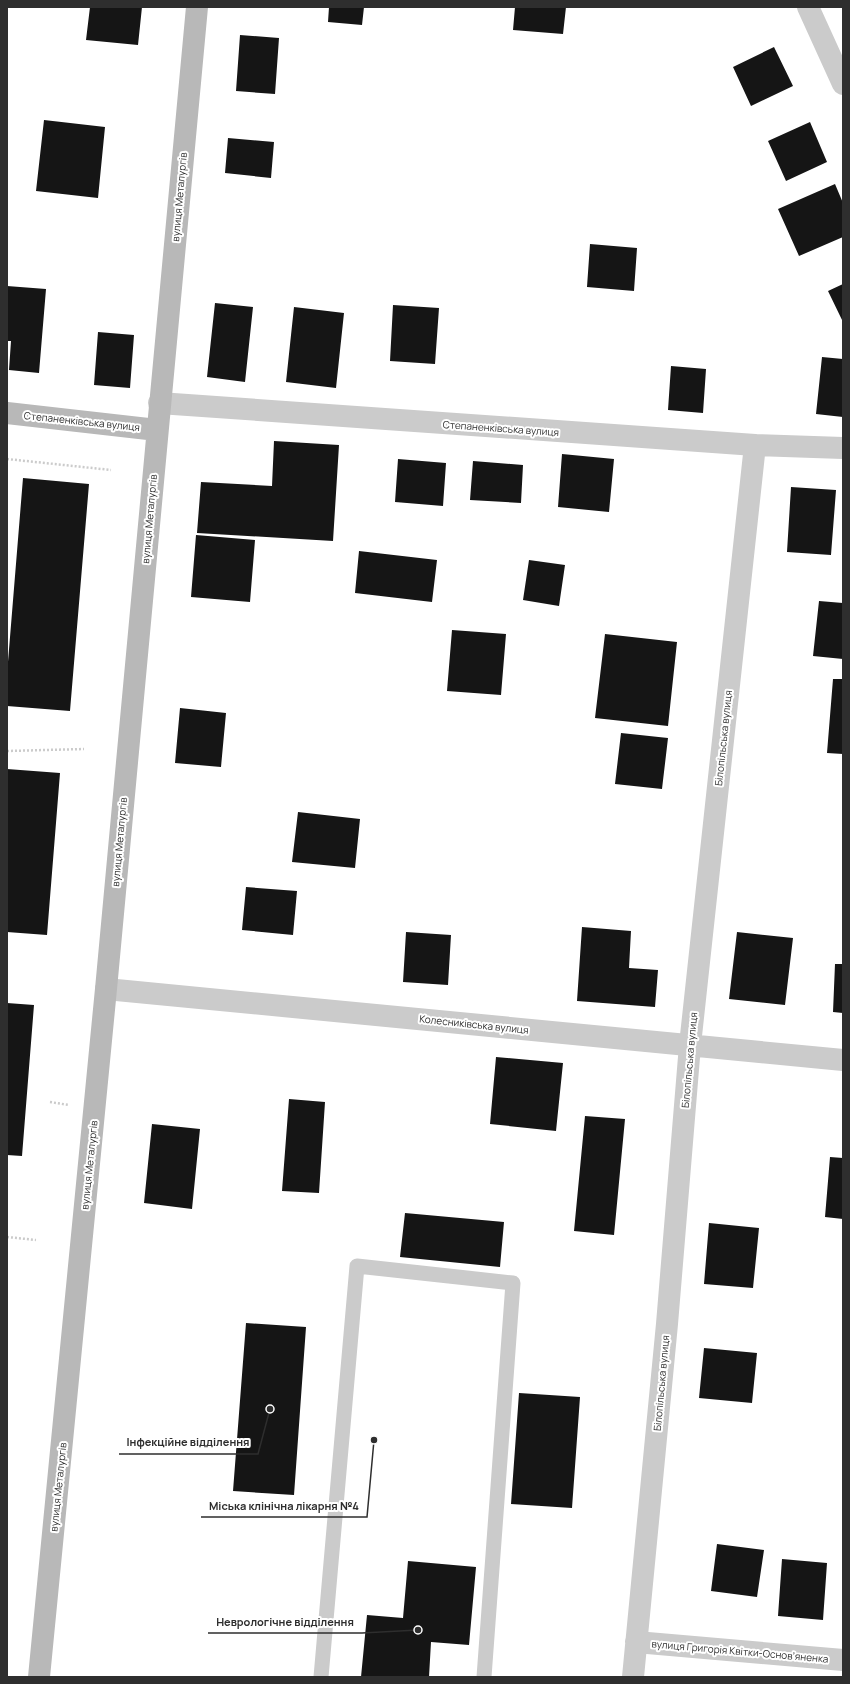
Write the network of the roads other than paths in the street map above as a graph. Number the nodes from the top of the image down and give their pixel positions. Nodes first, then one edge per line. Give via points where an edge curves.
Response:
1 (197, 7) edge
2 (808, 7) edge
3 (843, 84) edge
4 (159, 403) junction
5 (7, 413) edge
6 (157, 430) junction
7 (755, 445) junction
8 (843, 448) edge
9 (106, 989) junction
10 (690, 1045) junction
11 (843, 1060) edge
12 (636, 1642) junction
13 (843, 1660) edge
14 (39, 1677) edge
15 (321, 1677) edge
16 (484, 1677) edge
17 (633, 1677) edge

1 - 4 main road, вулиця Металургів
2 - 3 street
4 - 6 main road, вулиця Металургів
4 - 7 street, Степаненківська вулиця
5 - 6 main road, Степаненківська вулиця
6 - 9 main road, вулиця Металургів
7 - 8 street, Степаненківська вулиця
7 - 10 street, Білопільська вулиця
9 - 10 street, Колесниківська вулиця
9 - 14 main road, вулиця Металургів
10 - 11 street, Колесниківська вулиця
10 - 12 street, Білопільська вулиця via 667,1324
12 - 13 street, вулиця Григорія Квітки-Основʼяненка
12 - 17 street, Білопільська вулиця
15 - 16 lane via 357,1266 513,1283

